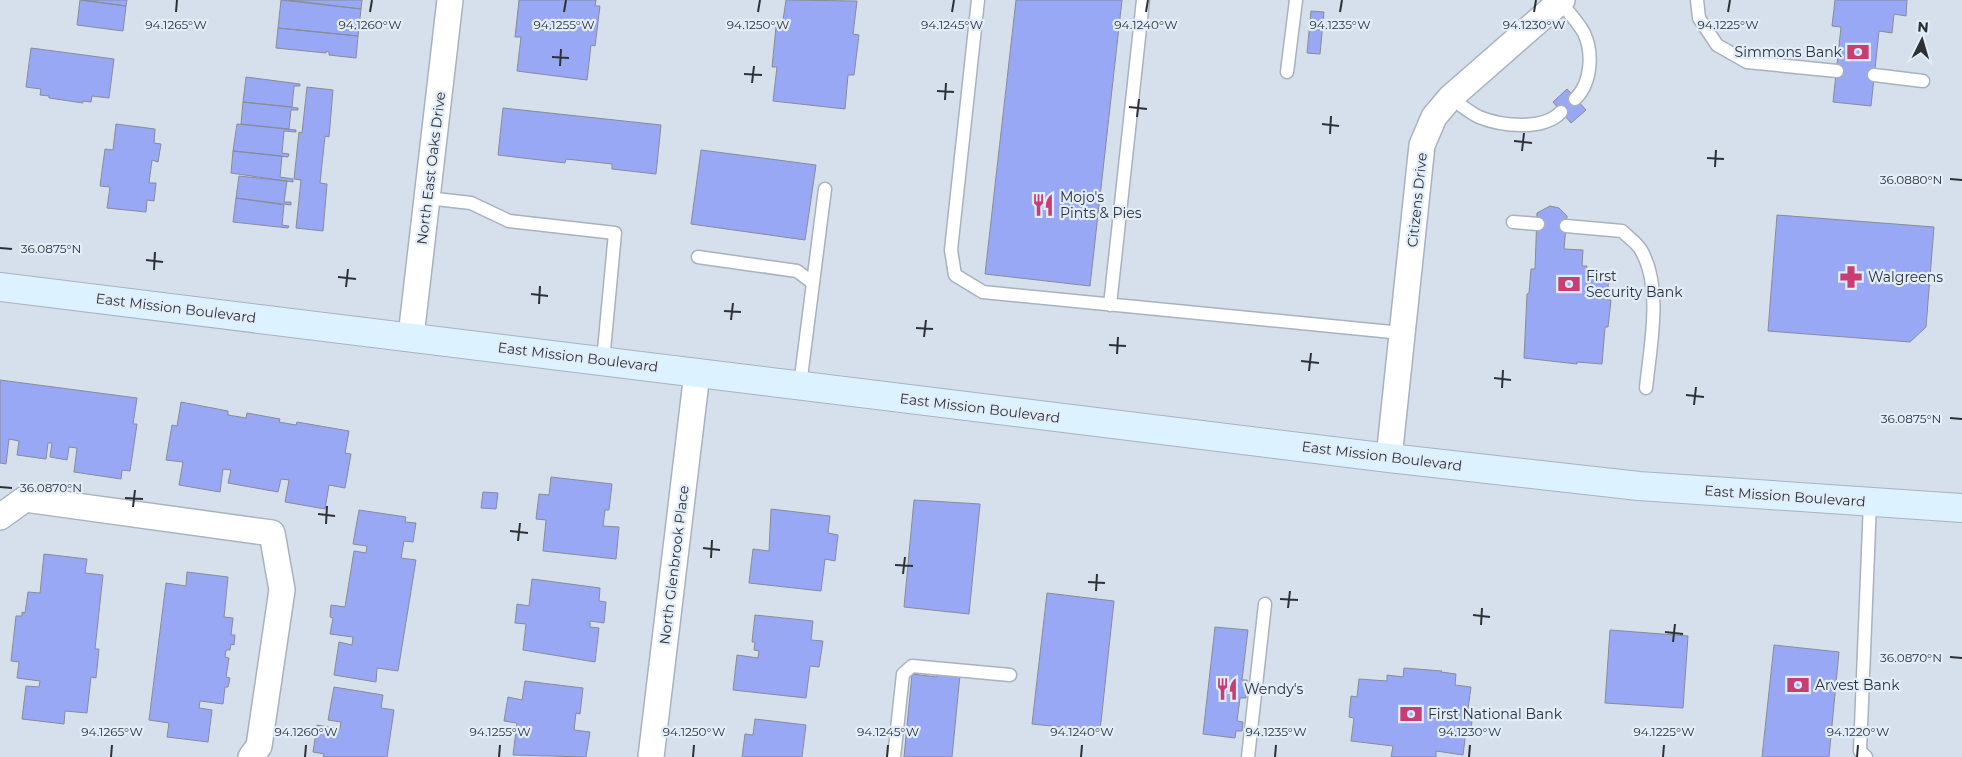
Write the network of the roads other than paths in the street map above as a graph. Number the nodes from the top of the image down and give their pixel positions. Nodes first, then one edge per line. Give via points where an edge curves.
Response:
1 (450, 0) edge
2 (978, 0) edge
3 (1143, 0) edge
4 (1697, 0) edge
5 (1561, 1) edge
6 (1298, 3) edge
7 (1837, 71) dead end
8 (1288, 72) dead end
9 (1874, 75) dead end
10 (1923, 81) dead end
11 (1450, 98) junction
12 (1575, 99) dead end
13 (1561, 112) dead end
14 (825, 189) dead end
15 (427, 198) junction
16 (1513, 222) dead end
17 (1538, 224) dead end
18 (1566, 226) dead end
19 (698, 256) dead end
20 (813, 283) junction
21 (0, 287) edge
22 (1110, 304) junction
23 (1402, 333) junction
24 (411, 336) junction
25 (603, 361) junction
26 (697, 373) junction
27 (800, 386) junction
28 (1646, 388) dead end
29 (1389, 458) junction
30 (1870, 502) junction
31 (1962, 508) edge
32 (0, 516) edge
33 (1265, 604) dead end
34 (1010, 675) dead end
35 (252, 757) edge
36 (651, 757) edge
37 (894, 757) edge
38 (1248, 757) edge
39 (1866, 757) edge

1 - 15 street, North East Oaks Drive
2 - 22 lane via 951,250 955,275 983,292
3 - 22 lane
4 - 7 lane via 1698,18 1717,46 1747,62
5 - 11 street, Citizens Drive
5 - 12 lane via 1584,32 1589,49 1586,82
6 - 8 lane
9 - 10 lane
11 - 13 lane via 1478,116 1511,124 1546,121
11 - 23 street, Citizens Drive via 1434,117 1422,145
14 - 20 lane
15 - 24 street, North East Oaks Drive
15 - 25 lane via 470,203 509,221 615,232
16 - 17 lane
18 - 28 lane via 1622,231 1641,249 1651,275 1654,296
19 - 20 lane via 798,272
20 - 27 lane
21 - 24 main road, East Mission Boulevard
22 - 23 lane
23 - 29 street, Citizens Drive
24 - 25 main road, East Mission Boulevard
25 - 26 main road, East Mission Boulevard
26 - 27 main road, East Mission Boulevard
26 - 36 street, North Glenbrook Place
27 - 29 main road, East Mission Boulevard
29 - 30 main road, East Mission Boulevard via 1638,486
30 - 31 main road, East Mission Boulevard
30 - 39 lane via 1860,751
32 - 35 street via 25,499 272,533 282,590 259,746
33 - 38 lane
34 - 37 lane via 912,666 904,674

